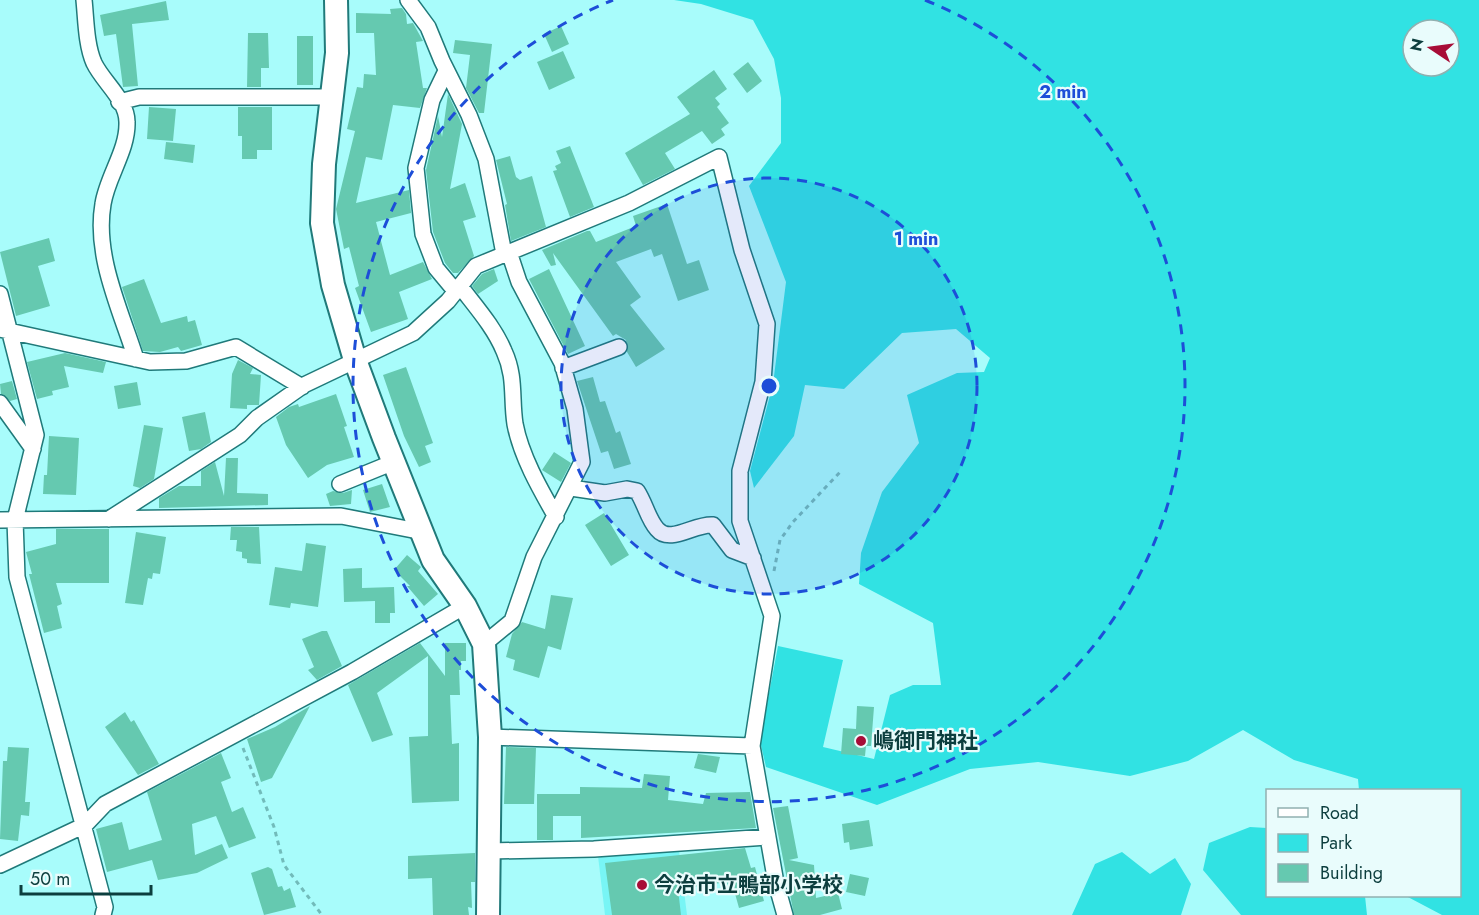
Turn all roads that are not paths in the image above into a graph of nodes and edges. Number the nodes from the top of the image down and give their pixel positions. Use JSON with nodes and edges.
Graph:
{"nodes":[{"id":1,"x":84,"y":0,"type":"edge"},
{"id":2,"x":336,"y":0,"type":"edge"},
{"id":3,"x":408,"y":0,"type":"edge"},
{"id":4,"x":447,"y":71,"type":"junction"},
{"id":5,"x":332,"y":98,"type":"junction"},
{"id":6,"x":119,"y":102,"type":"junction"},
{"id":7,"x":506,"y":253,"type":"junction"},
{"id":8,"x":458,"y":289,"type":"junction"},
{"id":9,"x":0,"y":294,"type":"edge"},
{"id":10,"x":4,"y":330,"type":"edge"},
{"id":11,"x":619,"y":346,"type":"dead end"},
{"id":12,"x":136,"y":359,"type":"junction"},
{"id":13,"x":355,"y":360,"type":"junction"},
{"id":14,"x":563,"y":368,"type":"junction"},
{"id":15,"x":302,"y":387,"type":"junction"},
{"id":16,"x":0,"y":404,"type":"edge"},
{"id":17,"x":33,"y":449,"type":"junction"},
{"id":18,"x":394,"y":462,"type":"junction"},
{"id":19,"x":340,"y":484,"type":"dead end"},
{"id":20,"x":571,"y":488,"type":"junction"},
{"id":21,"x":556,"y":517,"type":"junction"},
{"id":22,"x":109,"y":519,"type":"junction"},
{"id":23,"x":7,"y":520,"type":"edge"},
{"id":24,"x":423,"y":532,"type":"junction"},
{"id":25,"x":753,"y":558,"type":"junction"},
{"id":26,"x":465,"y":606,"type":"junction"},
{"id":27,"x":484,"y":644,"type":"junction"},
{"id":28,"x":490,"y":737,"type":"junction"},
{"id":29,"x":752,"y":746,"type":"junction"},
{"id":30,"x":85,"y":825,"type":"junction"},
{"id":31,"x":768,"y":837,"type":"junction"},
{"id":32,"x":489,"y":851,"type":"junction"},
{"id":33,"x":0,"y":865,"type":"edge"},
{"id":34,"x":104,"y":915,"type":"edge"},
{"id":35,"x":488,"y":915,"type":"edge"},
{"id":36,"x":785,"y":915,"type":"edge"}],
"edges":[{"from":1,"to":6,"type":"street"},
{"from":2,"to":5,"type":"street"},
{"from":3,"to":4,"type":"street"},
{"from":4,"to":7,"type":"street"},
{"from":4,"to":8,"type":"street"},
{"from":5,"to":6,"type":"street"},
{"from":5,"to":13,"type":"street"},
{"from":6,"to":12,"type":"street"},
{"from":7,"to":8,"type":"street"},
{"from":7,"to":14,"type":"street"},
{"from":7,"to":25,"type":"street"},
{"from":8,"to":13,"type":"street"},
{"from":8,"to":21,"type":"street"},
{"from":9,"to":10,"type":"street"},
{"from":10,"to":12,"type":"street"},
{"from":10,"to":17,"type":"street"},
{"from":11,"to":14,"type":"street"},
{"from":12,"to":15,"type":"street"},
{"from":13,"to":15,"type":"street"},
{"from":13,"to":18,"type":"street"},
{"from":14,"to":20,"type":"street"},
{"from":15,"to":22,"type":"street"},
{"from":16,"to":17,"type":"street"},
{"from":17,"to":23,"type":"street"},
{"from":18,"to":19,"type":"street"},
{"from":18,"to":24,"type":"street"},
{"from":20,"to":21,"type":"street"},
{"from":20,"to":25,"type":"street"},
{"from":21,"to":27,"type":"street"},
{"from":22,"to":23,"type":"street"},
{"from":22,"to":24,"type":"street"},
{"from":23,"to":30,"type":"street"},
{"from":24,"to":26,"type":"street"},
{"from":25,"to":29,"type":"street"},
{"from":26,"to":27,"type":"street"},
{"from":26,"to":30,"type":"street"},
{"from":27,"to":28,"type":"street"},
{"from":28,"to":29,"type":"street"},
{"from":28,"to":32,"type":"street"},
{"from":29,"to":31,"type":"street"},
{"from":30,"to":33,"type":"street"},
{"from":30,"to":34,"type":"street"},
{"from":31,"to":32,"type":"street"},
{"from":31,"to":36,"type":"street"},
{"from":32,"to":35,"type":"street"}]}
